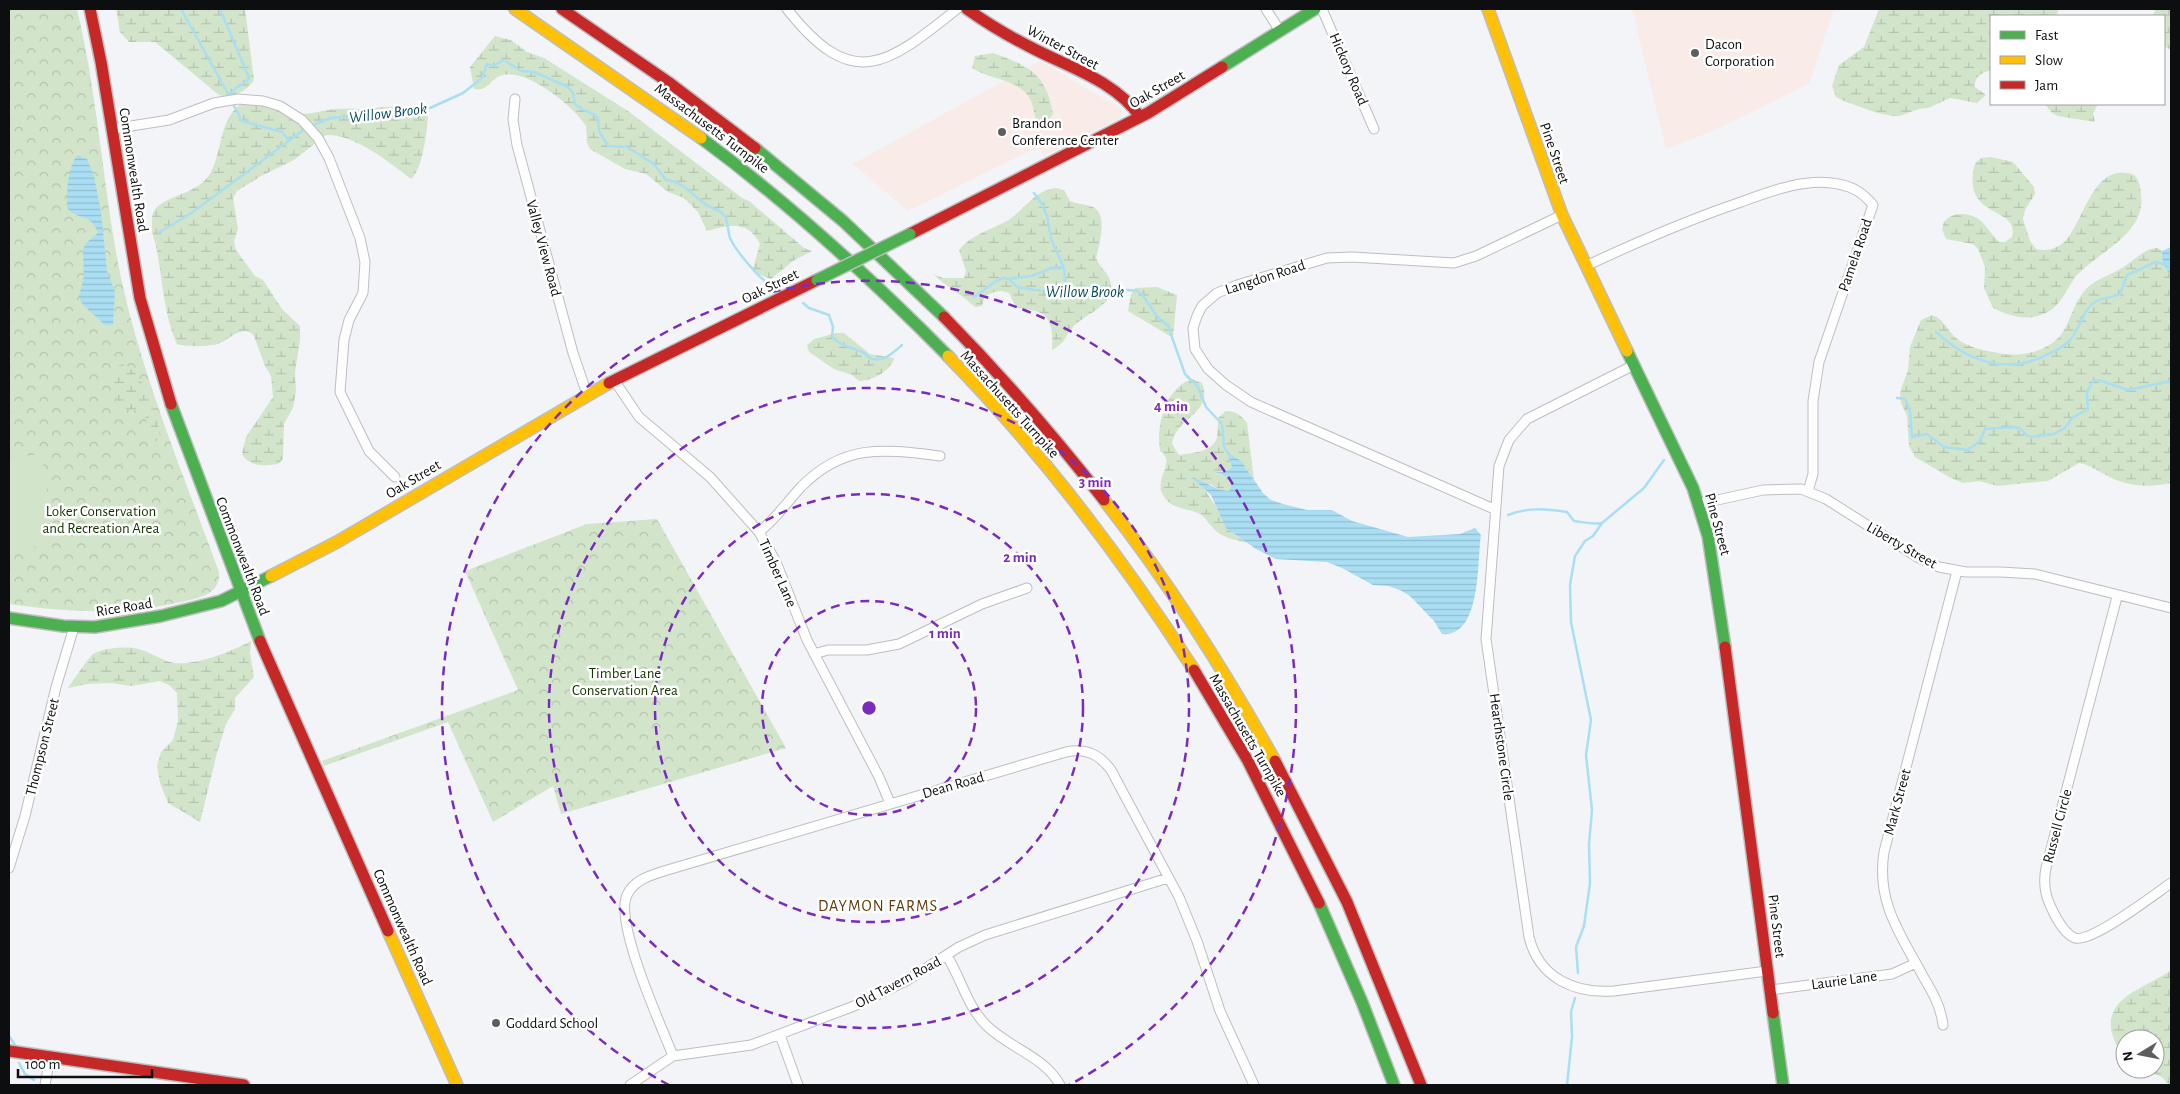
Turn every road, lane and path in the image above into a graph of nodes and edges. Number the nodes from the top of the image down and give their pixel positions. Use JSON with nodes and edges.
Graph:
{"nodes":[{"id":1,"x":90,"y":9,"type":"edge"},
{"id":2,"x":515,"y":9,"type":"edge"},
{"id":3,"x":562,"y":9,"type":"edge"},
{"id":4,"x":788,"y":9,"type":"edge"},
{"id":5,"x":957,"y":9,"type":"edge"},
{"id":6,"x":967,"y":9,"type":"edge"},
{"id":7,"x":1266,"y":9,"type":"edge"},
{"id":8,"x":1315,"y":9,"type":"edge"},
{"id":9,"x":1322,"y":9,"type":"edge"},
{"id":10,"x":1488,"y":9,"type":"edge"},
{"id":11,"x":1280,"y":31,"type":"junction"},
{"id":12,"x":515,"y":99,"type":"dead end"},
{"id":13,"x":1140,"y":117,"type":"junction"},
{"id":14,"x":112,"y":129,"type":"junction"},
{"id":15,"x":1374,"y":129,"type":"dead end"},
{"id":16,"x":1562,"y":215,"type":"junction"},
{"id":17,"x":1586,"y":266,"type":"junction"},
{"id":18,"x":1634,"y":365,"type":"junction"},
{"id":19,"x":614,"y":380,"type":"junction"},
{"id":20,"x":587,"y":394,"type":"junction"},
{"id":21,"x":940,"y":456,"type":"dead end"},
{"id":22,"x":395,"y":476,"type":"dead end"},
{"id":23,"x":1808,"y":491,"type":"junction"},
{"id":24,"x":1699,"y":504,"type":"junction"},
{"id":25,"x":1494,"y":509,"type":"junction"},
{"id":26,"x":759,"y":532,"type":"junction"},
{"id":27,"x":1957,"y":571,"type":"junction"},
{"id":28,"x":1027,"y":588,"type":"dead end"},
{"id":29,"x":240,"y":592,"type":"junction"},
{"id":30,"x":2118,"y":597,"type":"junction"},
{"id":31,"x":2171,"y":608,"type":"edge"},
{"id":32,"x":9,"y":618,"type":"edge"},
{"id":33,"x":74,"y":627,"type":"junction"},
{"id":34,"x":814,"y":654,"type":"junction"},
{"id":35,"x":890,"y":804,"type":"junction"},
{"id":36,"x":9,"y":868,"type":"edge"},
{"id":37,"x":1168,"y":878,"type":"junction"},
{"id":38,"x":2171,"y":883,"type":"edge"},
{"id":39,"x":946,"y":956,"type":"junction"},
{"id":40,"x":1916,"y":964,"type":"junction"},
{"id":41,"x":1768,"y":971,"type":"junction"},
{"id":42,"x":1770,"y":990,"type":"junction"},
{"id":43,"x":1943,"y":1024,"type":"dead end"},
{"id":44,"x":780,"y":1035,"type":"junction"},
{"id":45,"x":9,"y":1051,"type":"edge"},
{"id":46,"x":673,"y":1056,"type":"junction"},
{"id":47,"x":50,"y":1058,"type":"junction"},
{"id":48,"x":46,"y":1085,"type":"edge"},
{"id":49,"x":244,"y":1085,"type":"edge"},
{"id":50,"x":457,"y":1085,"type":"edge"},
{"id":51,"x":630,"y":1085,"type":"edge"},
{"id":52,"x":798,"y":1085,"type":"edge"},
{"id":53,"x":1060,"y":1085,"type":"edge"},
{"id":54,"x":1254,"y":1085,"type":"edge"},
{"id":55,"x":1394,"y":1085,"type":"edge"},
{"id":56,"x":1421,"y":1085,"type":"edge"},
{"id":57,"x":1782,"y":1085,"type":"edge"}],
"edges":[{"from":1,"to":14,"type":"main road","name":"Commonwealth Road"},
{"from":2,"to":55,"type":"main road","name":"Massachusetts Turnpike"},
{"from":3,"to":56,"type":"main road","name":"Massachusetts Turnpike"},
{"from":4,"to":5,"type":"street"},
{"from":6,"to":13,"type":"main road","name":"Winter Street"},
{"from":7,"to":11,"type":"street"},
{"from":8,"to":11,"type":"main road","name":"Oak Street"},
{"from":9,"to":15,"type":"street","name":"Hickory Road"},
{"from":10,"to":16,"type":"main road","name":"Pine Street"},
{"from":11,"to":13,"type":"main road","name":"Oak Street"},
{"from":12,"to":20,"type":"street","name":"Valley View Road"},
{"from":13,"to":19,"type":"main road","name":"Oak Street","bridge":true},
{"from":14,"to":22,"type":"street"},
{"from":14,"to":29,"type":"main road","name":"Commonwealth Road"},
{"from":16,"to":17,"type":"main road","name":"Pine Street"},
{"from":16,"to":25,"type":"street","name":"Langdon Road"},
{"from":17,"to":18,"type":"main road","name":"Pine Street"},
{"from":17,"to":23,"type":"street","name":"Pamela Road"},
{"from":18,"to":24,"type":"main road","name":"Pine Street"},
{"from":18,"to":25,"type":"street","name":"Hearthstone Circle"},
{"from":19,"to":20,"type":"main road","name":"Oak Street"},
{"from":19,"to":26,"type":"street","name":"Timber Lane"},
{"from":20,"to":29,"type":"main road","name":"Oak Street"},
{"from":21,"to":26,"type":"street"},
{"from":23,"to":24,"type":"street","name":"Liberty Street"},
{"from":23,"to":27,"type":"street","name":"Liberty Street"},
{"from":24,"to":41,"type":"main road","name":"Pine Street"},
{"from":25,"to":41,"type":"street","name":"Hearthstone Circle"},
{"from":26,"to":34,"type":"street","name":"Timber Lane"},
{"from":27,"to":30,"type":"street","name":"Liberty Street"},
{"from":27,"to":40,"type":"street","name":"Mark Street"},
{"from":28,"to":34,"type":"street"},
{"from":29,"to":33,"type":"main road","name":"Rice Road"},
{"from":29,"to":50,"type":"main road","name":"Commonwealth Road"},
{"from":30,"to":31,"type":"street","name":"Liberty Street"},
{"from":30,"to":38,"type":"street","name":"Russell Circle"},
{"from":32,"to":33,"type":"main road","name":"Rice Road"},
{"from":33,"to":36,"type":"street","name":"Thompson Street"},
{"from":34,"to":35,"type":"street","name":"Timber Lane"},
{"from":35,"to":37,"type":"street","name":"Dean Road"},
{"from":35,"to":46,"type":"street","name":"Dean Road"},
{"from":37,"to":39,"type":"street","name":"Old Tavern Road"},
{"from":37,"to":54,"type":"street","name":"Dean Road"},
{"from":39,"to":44,"type":"street","name":"Old Tavern Road"},
{"from":39,"to":53,"type":"street"},
{"from":40,"to":42,"type":"street","name":"Laurie Lane"},
{"from":40,"to":43,"type":"street","name":"Mark Street"},
{"from":41,"to":42,"type":"main road","name":"Pine Street"},
{"from":42,"to":57,"type":"main road","name":"Pine Street"},
{"from":44,"to":46,"type":"street","name":"Old Tavern Road"},
{"from":44,"to":52,"type":"street"},
{"from":45,"to":47,"type":"main road"},
{"from":46,"to":51,"type":"street","name":"Old Tavern Road"},
{"from":47,"to":48,"type":"street"},
{"from":47,"to":49,"type":"main road"}]}
